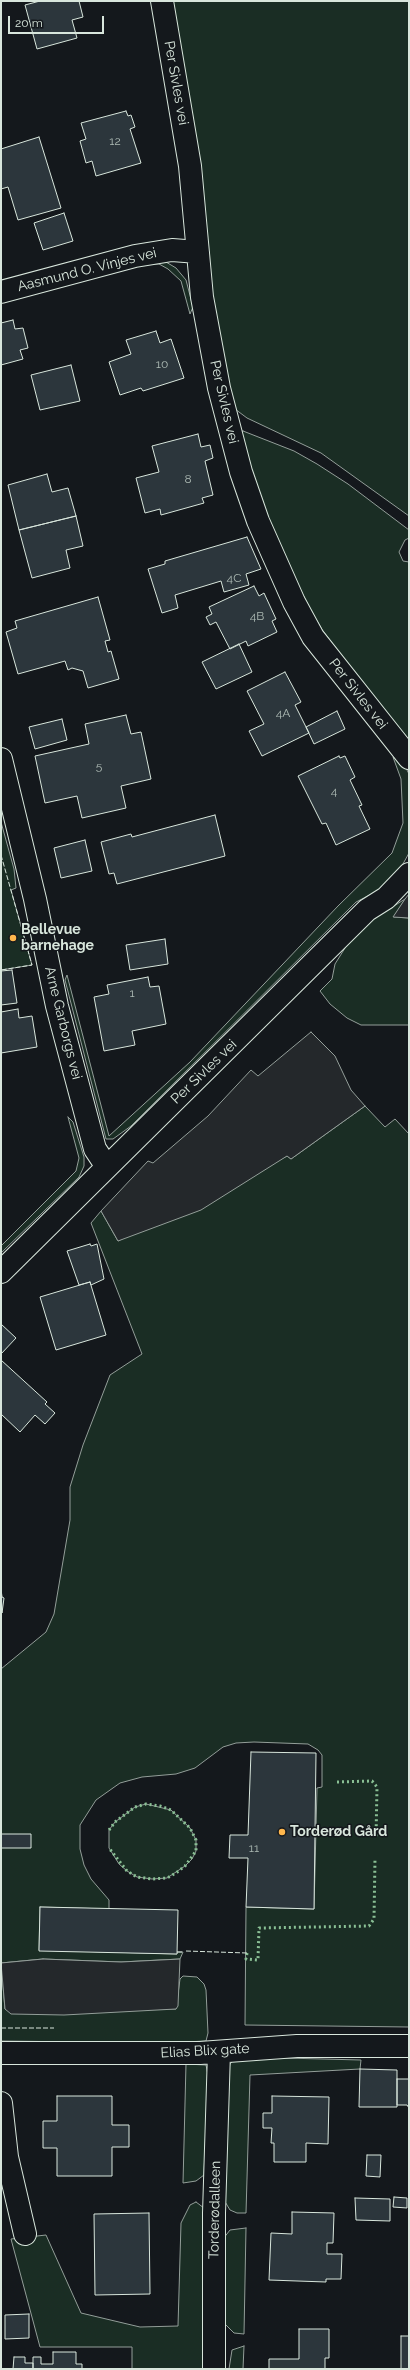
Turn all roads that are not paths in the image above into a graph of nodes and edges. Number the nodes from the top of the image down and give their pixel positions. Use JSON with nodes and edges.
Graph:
{"nodes":[{"id":1,"x":162,"y":1,"type":"edge"},
{"id":2,"x":198,"y":252,"type":"junction"},
{"id":3,"x":1,"y":292,"type":"edge"},
{"id":4,"x":409,"y":758,"type":"edge"},
{"id":5,"x":1,"y":759,"type":"edge"},
{"id":6,"x":409,"y":874,"type":"edge"},
{"id":7,"x":107,"y":1168,"type":"junction"},
{"id":8,"x":1,"y":1272,"type":"edge"},
{"id":9,"x":409,"y":2046,"type":"edge"},
{"id":10,"x":219,"y":2052,"type":"junction"},
{"id":11,"x":1,"y":2053,"type":"edge"},
{"id":12,"x":1,"y":2103,"type":"edge"},
{"id":13,"x":25,"y":2234,"type":"dead end"},
{"id":14,"x":214,"y":2369,"type":"edge"}],
"edges":[{"from":1,"to":2,"type":"street","name":"Per Sivles vei"},
{"from":2,"to":3,"type":"street","name":"Aasmund O. Vinjes vei"},
{"from":2,"to":4,"type":"street","name":"Per Sivles vei"},
{"from":5,"to":7,"type":"street","name":"Arne Garborgs vei"},
{"from":6,"to":7,"type":"street","name":"Per Sivles vei"},
{"from":7,"to":8,"type":"street","name":"Per Sivles vei"},
{"from":9,"to":10,"type":"street","name":"Elias Blix gate"},
{"from":10,"to":11,"type":"street","name":"Elias Blix gate"},
{"from":10,"to":14,"type":"street","name":"Torderødalleen"},
{"from":12,"to":13,"type":"street"}]}
